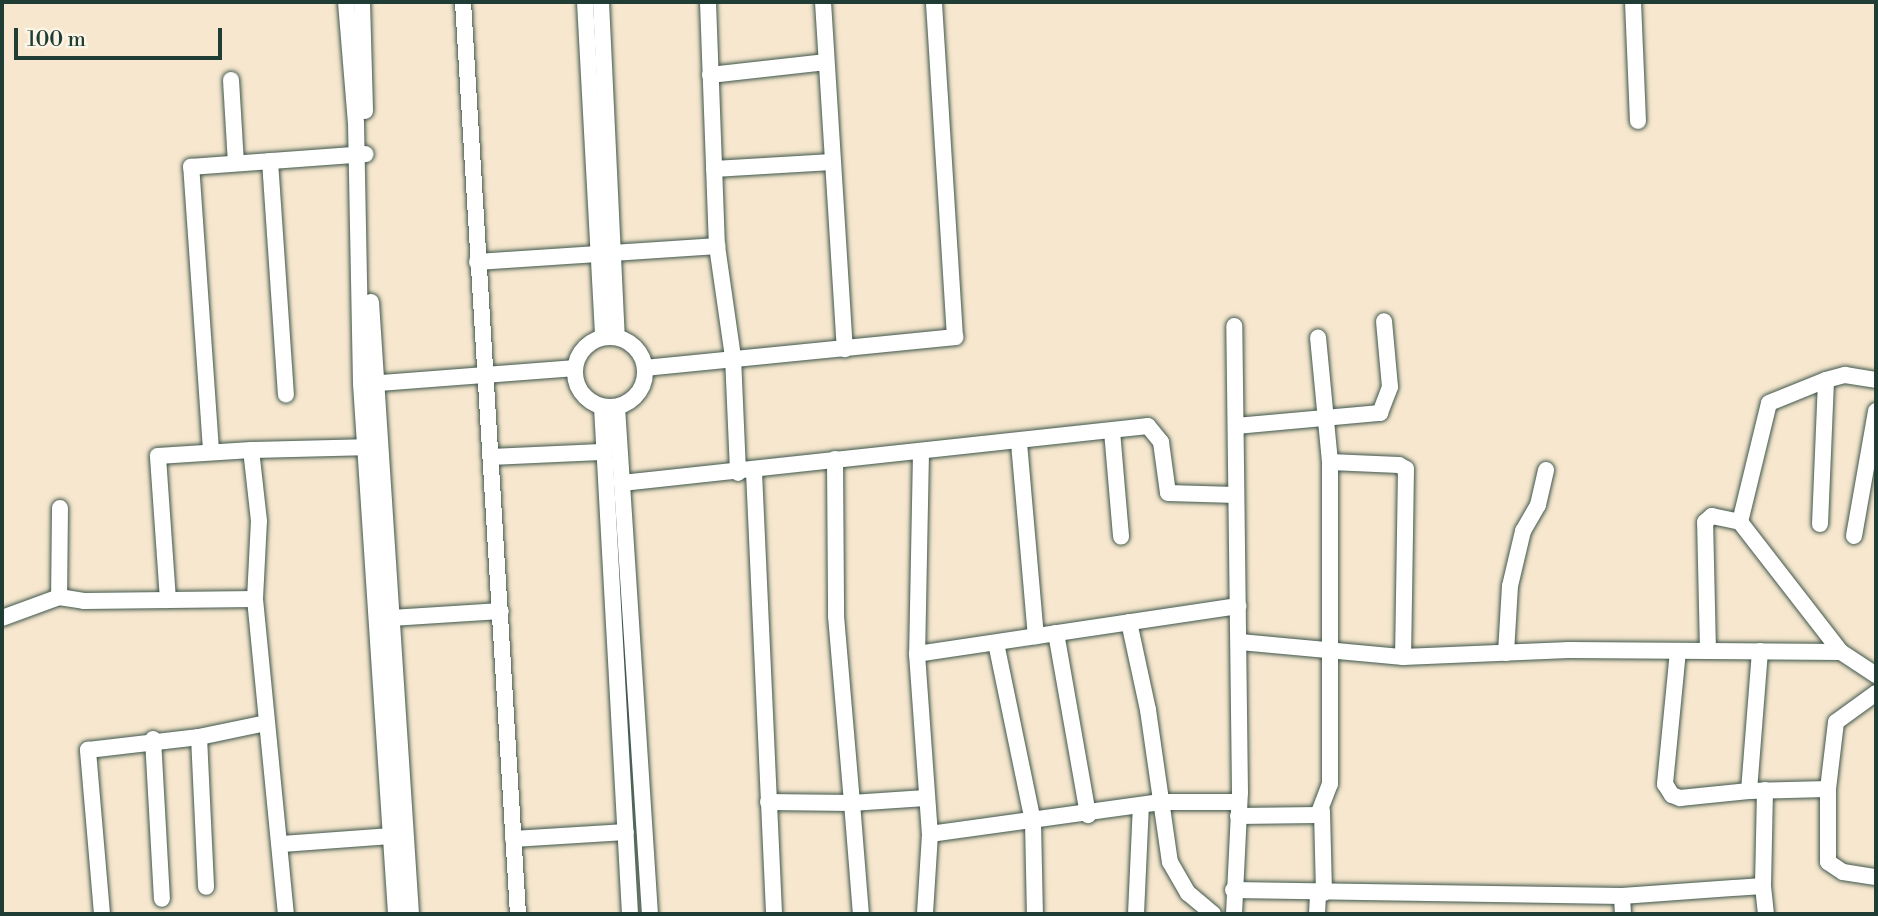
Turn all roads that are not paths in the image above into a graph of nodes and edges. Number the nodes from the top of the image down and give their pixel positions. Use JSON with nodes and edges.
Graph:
{"nodes":[{"id":1,"x":346,"y":2,"type":"edge"},
{"id":2,"x":362,"y":2,"type":"edge"},
{"id":3,"x":463,"y":2,"type":"edge"},
{"id":4,"x":585,"y":2,"type":"edge"},
{"id":5,"x":601,"y":2,"type":"edge"},
{"id":6,"x":708,"y":2,"type":"edge"},
{"id":7,"x":823,"y":2,"type":"edge"},
{"id":8,"x":934,"y":2,"type":"edge"},
{"id":9,"x":1633,"y":2,"type":"edge"},
{"id":10,"x":826,"y":62,"type":"junction"},
{"id":11,"x":710,"y":75,"type":"junction"},
{"id":12,"x":231,"y":80,"type":"dead end"},
{"id":13,"x":1638,"y":121,"type":"dead end"},
{"id":14,"x":362,"y":154,"type":"junction"},
{"id":15,"x":270,"y":161,"type":"junction"},
{"id":16,"x":832,"y":162,"type":"junction"},
{"id":17,"x":236,"y":163,"type":"junction"},
{"id":18,"x":714,"y":169,"type":"junction"},
{"id":19,"x":717,"y":246,"type":"junction"},
{"id":20,"x":605,"y":252,"type":"junction"},
{"id":21,"x":477,"y":262,"type":"junction"},
{"id":22,"x":1384,"y":321,"type":"dead end"},
{"id":23,"x":1234,"y":326,"type":"dead end"},
{"id":24,"x":610,"y":337,"type":"junction"},
{"id":25,"x":1318,"y":338,"type":"dead end"},
{"id":26,"x":845,"y":349,"type":"junction"},
{"id":27,"x":733,"y":357,"type":"junction"},
{"id":28,"x":574,"y":368,"type":"junction"},
{"id":29,"x":645,"y":368,"type":"junction"},
{"id":30,"x":489,"y":376,"type":"junction"},
{"id":31,"x":1826,"y":380,"type":"junction"},
{"id":32,"x":1876,"y":380,"type":"edge"},
{"id":33,"x":368,"y":384,"type":"junction"},
{"id":34,"x":286,"y":394,"type":"dead end"},
{"id":35,"x":610,"y":407,"type":"junction"},
{"id":36,"x":1876,"y":411,"type":"edge"},
{"id":37,"x":1325,"y":417,"type":"junction"},
{"id":38,"x":1236,"y":425,"type":"junction"},
{"id":39,"x":1112,"y":431,"type":"junction"},
{"id":40,"x":1019,"y":443,"type":"junction"},
{"id":41,"x":373,"y":447,"type":"junction"},
{"id":42,"x":211,"y":450,"type":"junction"},
{"id":43,"x":251,"y":450,"type":"junction"},
{"id":44,"x":604,"y":452,"type":"junction"},
{"id":45,"x":921,"y":452,"type":"junction"},
{"id":46,"x":493,"y":457,"type":"junction"},
{"id":47,"x":835,"y":459,"type":"junction"},
{"id":48,"x":1330,"y":463,"type":"junction"},
{"id":49,"x":1546,"y":470,"type":"dead end"},
{"id":50,"x":746,"y":473,"type":"junction"},
{"id":51,"x":622,"y":483,"type":"junction"},
{"id":52,"x":1236,"y":495,"type":"junction"},
{"id":53,"x":60,"y":509,"type":"dead end"},
{"id":54,"x":1740,"y":522,"type":"junction"},
{"id":55,"x":1820,"y":524,"type":"dead end"},
{"id":56,"x":1854,"y":536,"type":"dead end"},
{"id":57,"x":1121,"y":537,"type":"dead end"},
{"id":58,"x":60,"y":597,"type":"junction"},
{"id":59,"x":255,"y":599,"type":"junction"},
{"id":60,"x":168,"y":600,"type":"junction"},
{"id":61,"x":1238,"y":606,"type":"junction"},
{"id":62,"x":501,"y":611,"type":"junction"},
{"id":63,"x":2,"y":618,"type":"edge"},
{"id":64,"x":391,"y":618,"type":"junction"},
{"id":65,"x":1129,"y":622,"type":"junction"},
{"id":66,"x":1056,"y":633,"type":"junction"},
{"id":67,"x":1035,"y":636,"type":"junction"},
{"id":68,"x":1240,"y":642,"type":"junction"},
{"id":69,"x":996,"y":643,"type":"junction"},
{"id":70,"x":1329,"y":649,"type":"junction"},
{"id":71,"x":1760,"y":650,"type":"junction"},
{"id":72,"x":1678,"y":651,"type":"junction"},
{"id":73,"x":1708,"y":651,"type":"junction"},
{"id":74,"x":1841,"y":652,"type":"junction"},
{"id":75,"x":1506,"y":653,"type":"junction"},
{"id":76,"x":917,"y":654,"type":"junction"},
{"id":77,"x":1403,"y":657,"type":"junction"},
{"id":78,"x":1876,"y":675,"type":"edge"},
{"id":79,"x":1876,"y":693,"type":"edge"},
{"id":80,"x":266,"y":723,"type":"junction"},
{"id":81,"x":199,"y":737,"type":"junction"},
{"id":82,"x":153,"y":739,"type":"junction"},
{"id":83,"x":1828,"y":789,"type":"junction"},
{"id":84,"x":1757,"y":790,"type":"junction"},
{"id":85,"x":925,"y":798,"type":"junction"},
{"id":86,"x":768,"y":802,"type":"junction"},
{"id":87,"x":852,"y":803,"type":"junction"},
{"id":88,"x":1161,"y":803,"type":"junction"},
{"id":89,"x":1141,"y":805,"type":"junction"},
{"id":90,"x":1239,"y":809,"type":"junction"},
{"id":91,"x":1322,"y":811,"type":"junction"},
{"id":92,"x":1088,"y":815,"type":"junction"},
{"id":93,"x":1033,"y":822,"type":"junction"},
{"id":94,"x":626,"y":832,"type":"junction"},
{"id":95,"x":930,"y":834,"type":"junction"},
{"id":96,"x":400,"y":835,"type":"junction"},
{"id":97,"x":513,"y":839,"type":"junction"},
{"id":98,"x":282,"y":844,"type":"junction"},
{"id":99,"x":1876,"y":877,"type":"edge"},
{"id":100,"x":1763,"y":886,"type":"junction"},
{"id":101,"x":206,"y":887,"type":"dead end"},
{"id":102,"x":1233,"y":890,"type":"junction"},
{"id":103,"x":1321,"y":893,"type":"junction"},
{"id":104,"x":1622,"y":896,"type":"junction"},
{"id":105,"x":162,"y":899,"type":"dead end"},
{"id":106,"x":102,"y":914,"type":"edge"},
{"id":107,"x":286,"y":914,"type":"edge"},
{"id":108,"x":396,"y":914,"type":"edge"},
{"id":109,"x":411,"y":914,"type":"edge"},
{"id":110,"x":518,"y":914,"type":"edge"},
{"id":111,"x":630,"y":914,"type":"edge"},
{"id":112,"x":650,"y":914,"type":"edge"},
{"id":113,"x":774,"y":914,"type":"edge"},
{"id":114,"x":860,"y":914,"type":"edge"},
{"id":115,"x":925,"y":914,"type":"edge"},
{"id":116,"x":1035,"y":914,"type":"edge"},
{"id":117,"x":1136,"y":914,"type":"edge"},
{"id":118,"x":1213,"y":914,"type":"edge"},
{"id":119,"x":1234,"y":914,"type":"edge"},
{"id":120,"x":1317,"y":914,"type":"edge"},
{"id":121,"x":1623,"y":914,"type":"edge"},
{"id":122,"x":1766,"y":914,"type":"edge"}],
"edges":[{"from":1,"to":14,"type":"street"},
{"from":2,"to":14,"type":"street"},
{"from":3,"to":21,"type":"street"},
{"from":4,"to":20,"type":"street"},
{"from":5,"to":20,"type":"street"},
{"from":6,"to":11,"type":"street"},
{"from":7,"to":10,"type":"street"},
{"from":8,"to":26,"type":"street"},
{"from":9,"to":13,"type":"street"},
{"from":10,"to":11,"type":"street"},
{"from":10,"to":16,"type":"street"},
{"from":11,"to":18,"type":"street"},
{"from":12,"to":17,"type":"street"},
{"from":14,"to":15,"type":"street"},
{"from":14,"to":33,"type":"street"},
{"from":15,"to":17,"type":"street"},
{"from":15,"to":34,"type":"street"},
{"from":16,"to":18,"type":"street"},
{"from":16,"to":26,"type":"street"},
{"from":17,"to":42,"type":"street"},
{"from":18,"to":19,"type":"street"},
{"from":19,"to":20,"type":"street"},
{"from":19,"to":27,"type":"street"},
{"from":20,"to":21,"type":"street"},
{"from":20,"to":24,"type":"street"},
{"from":21,"to":30,"type":"street"},
{"from":22,"to":37,"type":"street"},
{"from":23,"to":38,"type":"street"},
{"from":24,"to":28,"type":"street"},
{"from":24,"to":29,"type":"street"},
{"from":25,"to":37,"type":"street"},
{"from":26,"to":27,"type":"street"},
{"from":27,"to":29,"type":"street"},
{"from":27,"to":50,"type":"street"},
{"from":28,"to":30,"type":"street"},
{"from":28,"to":35,"type":"street"},
{"from":29,"to":35,"type":"street"},
{"from":30,"to":33,"type":"street"},
{"from":30,"to":46,"type":"street"},
{"from":31,"to":32,"type":"street"},
{"from":31,"to":54,"type":"street"},
{"from":31,"to":55,"type":"street"},
{"from":33,"to":41,"type":"street"},
{"from":35,"to":44,"type":"street"},
{"from":35,"to":51,"type":"street"},
{"from":36,"to":56,"type":"street"},
{"from":37,"to":38,"type":"street"},
{"from":37,"to":48,"type":"street"},
{"from":38,"to":52,"type":"street"},
{"from":39,"to":40,"type":"street"},
{"from":39,"to":52,"type":"street"},
{"from":39,"to":57,"type":"street"},
{"from":40,"to":45,"type":"street"},
{"from":40,"to":67,"type":"street"},
{"from":41,"to":43,"type":"street"},
{"from":41,"to":64,"type":"street"},
{"from":41,"to":96,"type":"street"},
{"from":42,"to":43,"type":"street"},
{"from":42,"to":60,"type":"street"},
{"from":43,"to":59,"type":"street"},
{"from":44,"to":46,"type":"street"},
{"from":44,"to":94,"type":"street"},
{"from":45,"to":47,"type":"street"},
{"from":45,"to":76,"type":"street"},
{"from":46,"to":62,"type":"street"},
{"from":47,"to":50,"type":"street"},
{"from":47,"to":87,"type":"street"},
{"from":48,"to":70,"type":"street"},
{"from":48,"to":77,"type":"street"},
{"from":49,"to":75,"type":"street"},
{"from":50,"to":51,"type":"street"},
{"from":50,"to":86,"type":"street"},
{"from":51,"to":112,"type":"street"},
{"from":52,"to":61,"type":"street"},
{"from":53,"to":58,"type":"street"},
{"from":54,"to":73,"type":"street"},
{"from":54,"to":74,"type":"street"},
{"from":58,"to":60,"type":"street"},
{"from":58,"to":63,"type":"street"},
{"from":59,"to":60,"type":"street"},
{"from":59,"to":80,"type":"street"},
{"from":61,"to":65,"type":"street"},
{"from":61,"to":68,"type":"street"},
{"from":62,"to":64,"type":"street"},
{"from":62,"to":97,"type":"street"},
{"from":64,"to":96,"type":"street"},
{"from":65,"to":66,"type":"street"},
{"from":65,"to":88,"type":"street"},
{"from":66,"to":67,"type":"street"},
{"from":66,"to":92,"type":"street"},
{"from":67,"to":69,"type":"street"},
{"from":68,"to":70,"type":"street"},
{"from":68,"to":90,"type":"street"},
{"from":69,"to":76,"type":"street"},
{"from":69,"to":93,"type":"street"},
{"from":70,"to":77,"type":"street"},
{"from":70,"to":91,"type":"street"},
{"from":71,"to":73,"type":"street"},
{"from":71,"to":74,"type":"street"},
{"from":71,"to":84,"type":"street"},
{"from":72,"to":73,"type":"street"},
{"from":72,"to":75,"type":"street"},
{"from":72,"to":84,"type":"street"},
{"from":74,"to":78,"type":"street"},
{"from":75,"to":77,"type":"street"},
{"from":76,"to":85,"type":"street"},
{"from":79,"to":83,"type":"street"},
{"from":80,"to":81,"type":"street"},
{"from":80,"to":98,"type":"street"},
{"from":81,"to":82,"type":"street"},
{"from":81,"to":101,"type":"street"},
{"from":82,"to":105,"type":"street"},
{"from":82,"to":106,"type":"street"},
{"from":83,"to":84,"type":"street"},
{"from":83,"to":99,"type":"street"},
{"from":84,"to":100,"type":"street"},
{"from":85,"to":87,"type":"street"},
{"from":85,"to":95,"type":"street"},
{"from":86,"to":87,"type":"street"},
{"from":86,"to":113,"type":"street"},
{"from":87,"to":114,"type":"street"},
{"from":88,"to":89,"type":"street"},
{"from":88,"to":90,"type":"street"},
{"from":88,"to":118,"type":"street"},
{"from":89,"to":92,"type":"street"},
{"from":89,"to":117,"type":"street"},
{"from":90,"to":91,"type":"street"},
{"from":90,"to":102,"type":"street"},
{"from":91,"to":103,"type":"street"},
{"from":92,"to":93,"type":"street"},
{"from":93,"to":95,"type":"street"},
{"from":93,"to":116,"type":"street"},
{"from":94,"to":97,"type":"street"},
{"from":94,"to":111,"type":"street"},
{"from":95,"to":115,"type":"street"},
{"from":96,"to":98,"type":"street"},
{"from":96,"to":108,"type":"street"},
{"from":96,"to":109,"type":"street"},
{"from":97,"to":110,"type":"street"},
{"from":98,"to":107,"type":"street"},
{"from":100,"to":104,"type":"street"},
{"from":100,"to":122,"type":"street"},
{"from":102,"to":103,"type":"street"},
{"from":102,"to":119,"type":"street"},
{"from":103,"to":104,"type":"street"},
{"from":103,"to":120,"type":"street"},
{"from":104,"to":121,"type":"street"}]}
